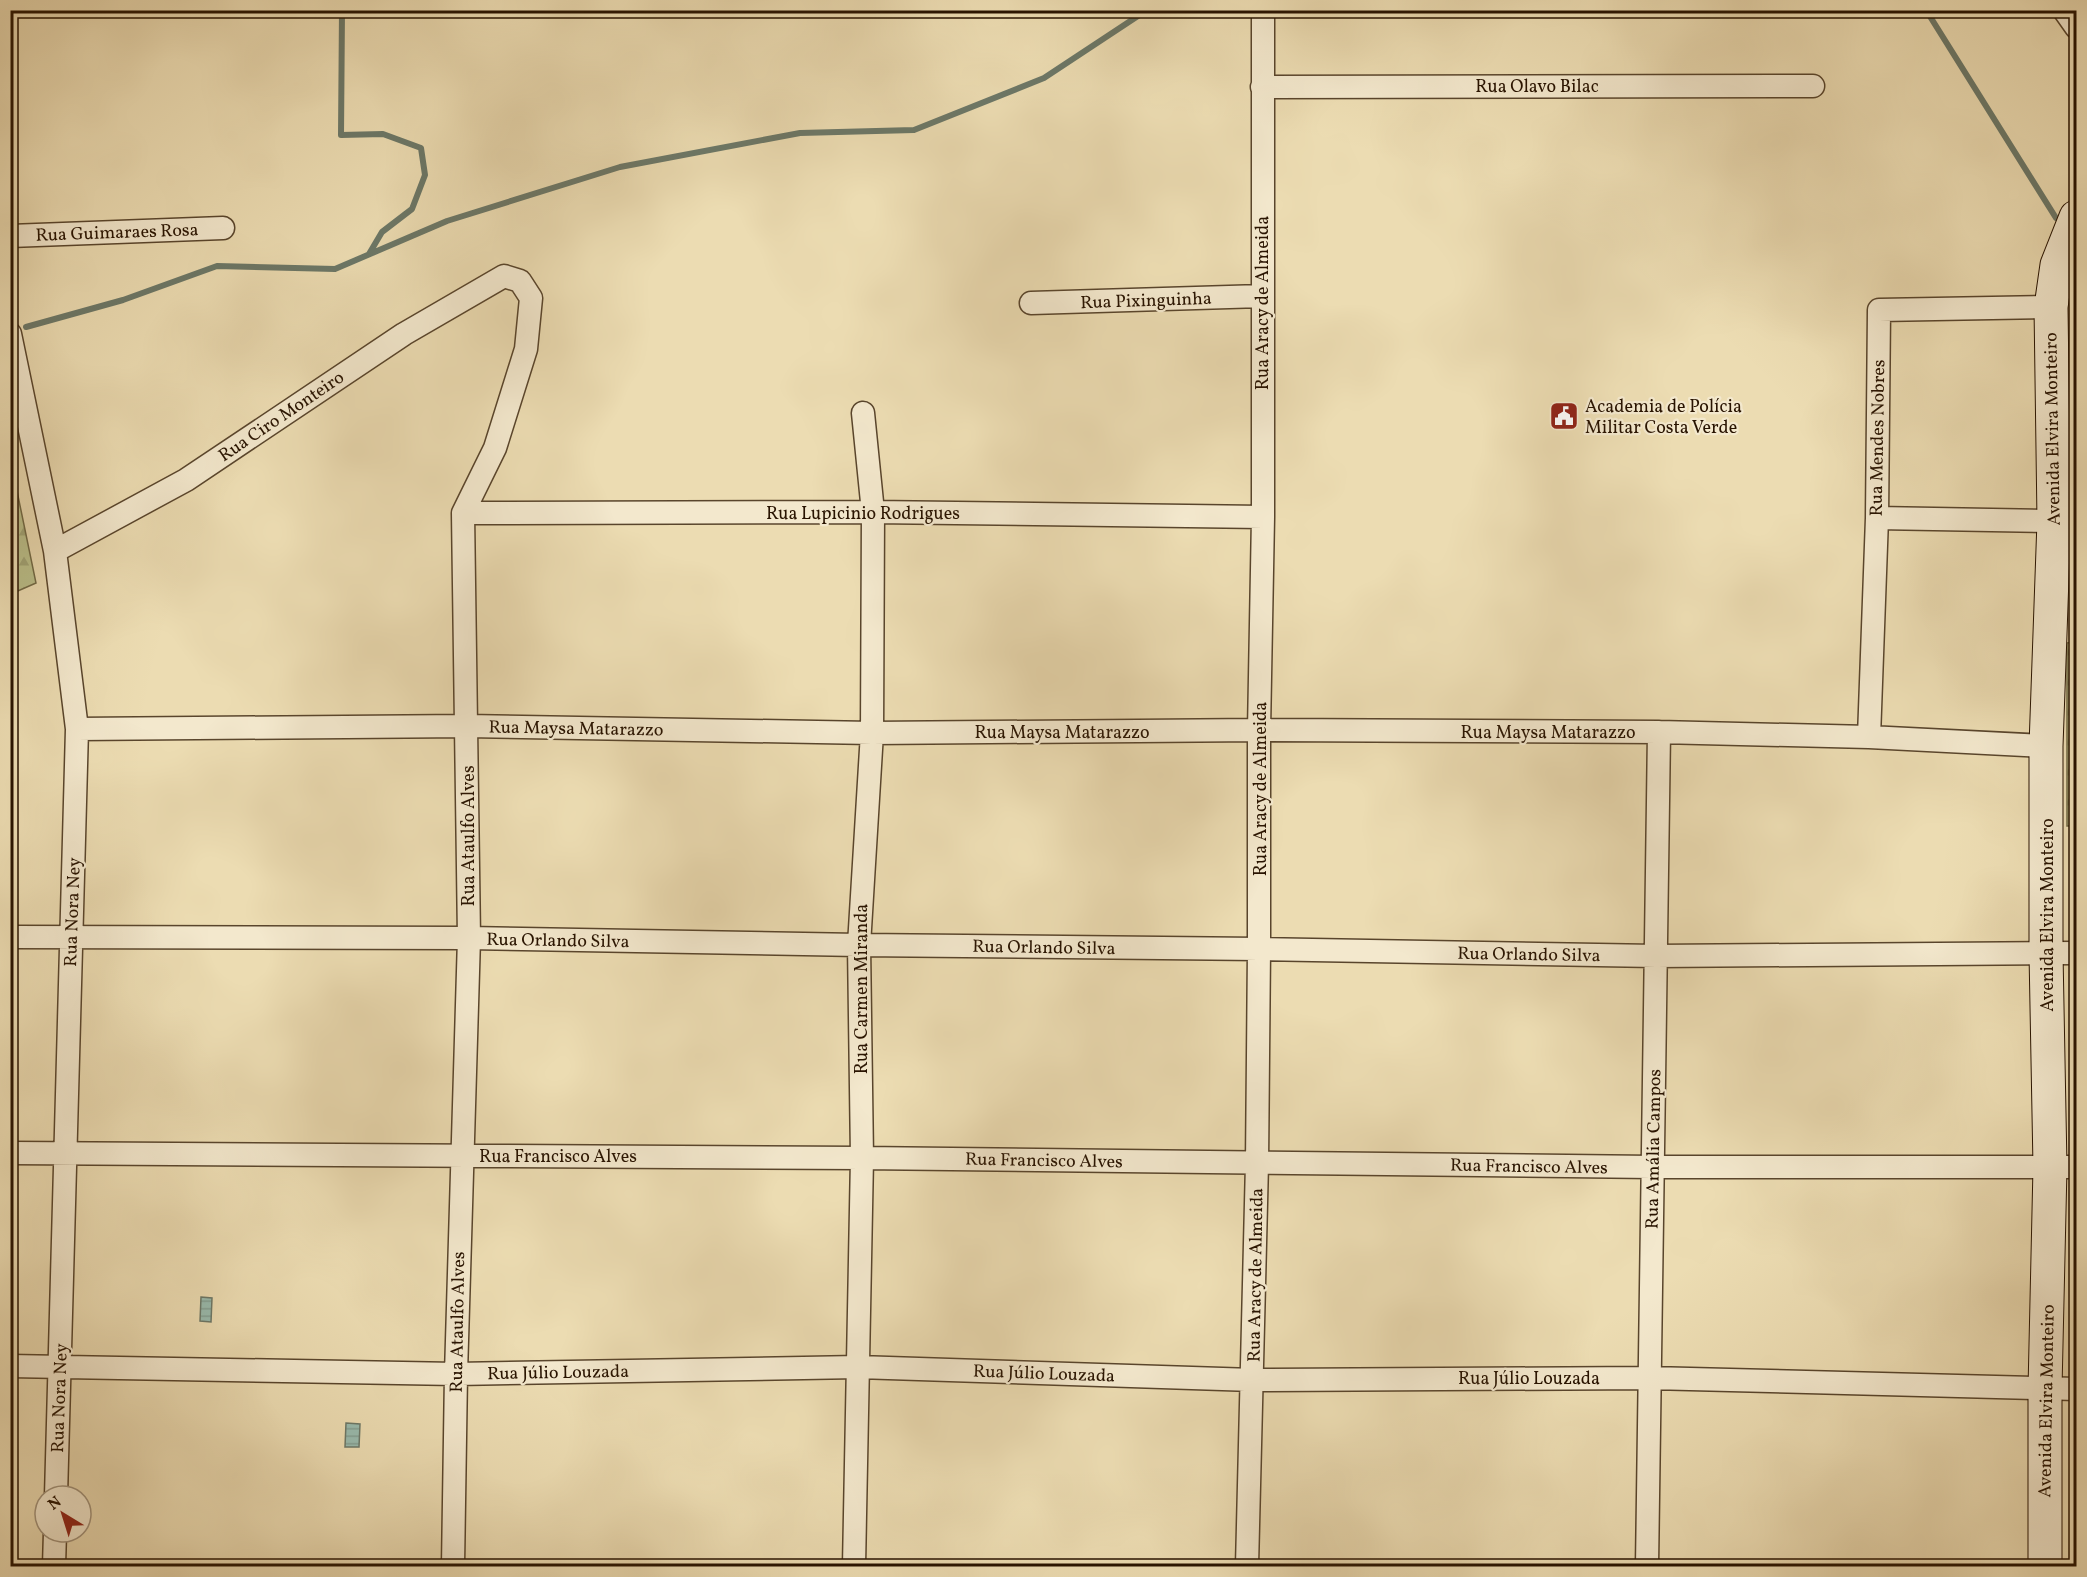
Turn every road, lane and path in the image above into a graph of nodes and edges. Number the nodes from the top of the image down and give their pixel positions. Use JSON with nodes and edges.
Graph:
{"nodes":[{"id":1,"x":1263,"y":10,"type":"edge"},
{"id":2,"x":2064,"y":10,"type":"edge"},
{"id":3,"x":2076,"y":27,"type":"edge"},
{"id":4,"x":1813,"y":86,"type":"dead end"},
{"id":5,"x":1262,"y":87,"type":"junction"},
{"id":6,"x":2076,"y":217,"type":"edge"},
{"id":7,"x":223,"y":228,"type":"dead end"},
{"id":8,"x":10,"y":236,"type":"edge"},
{"id":9,"x":504,"y":276,"type":"joint"},
{"id":10,"x":1262,"y":296,"type":"junction"},
{"id":11,"x":1031,"y":303,"type":"dead end"},
{"id":12,"x":2051,"y":307,"type":"junction"},
{"id":13,"x":10,"y":334,"type":"edge"},
{"id":14,"x":863,"y":413,"type":"dead end"},
{"id":15,"x":873,"y":512,"type":"junction"},
{"id":16,"x":463,"y":513,"type":"junction"},
{"id":17,"x":1263,"y":517,"type":"junction"},
{"id":18,"x":1877,"y":518,"type":"junction"},
{"id":19,"x":2065,"y":520,"type":"edge"},
{"id":20,"x":55,"y":551,"type":"junction"},
{"id":21,"x":467,"y":726,"type":"junction"},
{"id":22,"x":77,"y":729,"type":"junction"},
{"id":23,"x":1259,"y":730,"type":"junction"},
{"id":24,"x":1659,"y":732,"type":"junction"},
{"id":25,"x":872,"y":733,"type":"junction"},
{"id":26,"x":1869,"y":737,"type":"junction"},
{"id":27,"x":2046,"y":746,"type":"junction"},
{"id":28,"x":10,"y":937,"type":"edge"},
{"id":29,"x":72,"y":938,"type":"junction"},
{"id":30,"x":469,"y":938,"type":"junction"},
{"id":31,"x":859,"y":945,"type":"junction"},
{"id":32,"x":1259,"y":949,"type":"junction"},
{"id":33,"x":2061,"y":953,"type":"edge"},
{"id":34,"x":1656,"y":957,"type":"junction"},
{"id":35,"x":10,"y":1153,"type":"edge"},
{"id":36,"x":66,"y":1153,"type":"junction"},
{"id":37,"x":461,"y":1155,"type":"junction"},
{"id":38,"x":862,"y":1158,"type":"junction"},
{"id":39,"x":1257,"y":1163,"type":"junction"},
{"id":40,"x":1653,"y":1167,"type":"junction"},
{"id":41,"x":2063,"y":1167,"type":"edge"},
{"id":42,"x":10,"y":1366,"type":"edge"},
{"id":43,"x":60,"y":1367,"type":"junction"},
{"id":44,"x":858,"y":1367,"type":"junction"},
{"id":45,"x":456,"y":1374,"type":"junction"},
{"id":46,"x":1650,"y":1378,"type":"junction"},
{"id":47,"x":1252,"y":1380,"type":"junction"},
{"id":48,"x":2061,"y":1389,"type":"edge"},
{"id":49,"x":56,"y":1484,"type":"edge"},
{"id":50,"x":55,"y":1544,"type":"edge"},
{"id":51,"x":54,"y":1566,"type":"edge"},
{"id":52,"x":453,"y":1566,"type":"edge"},
{"id":53,"x":854,"y":1566,"type":"edge"},
{"id":54,"x":1247,"y":1566,"type":"edge"},
{"id":55,"x":1647,"y":1566,"type":"edge"},
{"id":56,"x":2045,"y":1566,"type":"edge"}],
"edges":[{"from":1,"to":5,"type":"street","name":"Rua Aracy de Almeida"},
{"from":2,"to":3,"type":"street"},
{"from":4,"to":5,"type":"street","name":"Rua Olavo Bilac"},
{"from":5,"to":10,"type":"street","name":"Rua Aracy de Almeida"},
{"from":6,"to":12,"type":"street","name":"Avenida Elvira Monteiro"},
{"from":7,"to":8,"type":"street","name":"Rua Guimaraes Rosa"},
{"from":9,"to":16,"type":"street","name":"Rua Ataulfo Alves"},
{"from":9,"to":20,"type":"street","name":"Rua Ciro Monteiro"},
{"from":10,"to":11,"type":"street","name":"Rua Pixinguinha"},
{"from":10,"to":17,"type":"street","name":"Rua Aracy de Almeida"},
{"from":12,"to":18,"type":"street","name":"Rua Mendes Nobres"},
{"from":12,"to":19,"type":"street","name":"Avenida Elvira Monteiro"},
{"from":13,"to":20,"type":"street","name":"Rua Nora Ney"},
{"from":14,"to":15,"type":"street","name":"Rua Carmen Miranda"},
{"from":15,"to":16,"type":"street","name":"Rua Lupicinio Rodrigues"},
{"from":15,"to":17,"type":"street","name":"Rua Lupicinio Rodrigues"},
{"from":15,"to":25,"type":"street","name":"Rua Carmen Miranda"},
{"from":16,"to":21,"type":"street","name":"Rua Ataulfo Alves"},
{"from":17,"to":23,"type":"street","name":"Rua Aracy de Almeida"},
{"from":18,"to":19,"type":"street"},
{"from":18,"to":26,"type":"street","name":"Rua Mendes Nobres"},
{"from":19,"to":27,"type":"street","name":"Avenida Elvira Monteiro"},
{"from":20,"to":22,"type":"street","name":"Rua Nora Ney"},
{"from":21,"to":22,"type":"street","name":"Rua Maysa Matarazzo"},
{"from":21,"to":25,"type":"street","name":"Rua Maysa Matarazzo"},
{"from":21,"to":30,"type":"street","name":"Rua Ataulfo Alves"},
{"from":22,"to":29,"type":"street","name":"Rua Nora Ney"},
{"from":23,"to":24,"type":"street","name":"Rua Maysa Matarazzo"},
{"from":23,"to":25,"type":"street","name":"Rua Maysa Matarazzo"},
{"from":23,"to":32,"type":"street","name":"Rua Aracy de Almeida"},
{"from":24,"to":26,"type":"street","name":"Rua Maysa Matarazzo"},
{"from":24,"to":34,"type":"street","name":"Rua Amália Campos"},
{"from":25,"to":31,"type":"street","name":"Rua Carmen Miranda"},
{"from":26,"to":27,"type":"street","name":"Rua Maysa Matarazzo"},
{"from":27,"to":33,"type":"street","name":"Avenida Elvira Monteiro"},
{"from":28,"to":29,"type":"street","name":"Rua Orlando Silva"},
{"from":29,"to":30,"type":"street","name":"Rua Orlando Silva"},
{"from":29,"to":36,"type":"street","name":"Rua Nora Ney"},
{"from":30,"to":31,"type":"street","name":"Rua Orlando Silva"},
{"from":30,"to":37,"type":"street","name":"Rua Ataulfo Alves"},
{"from":31,"to":32,"type":"street","name":"Rua Orlando Silva"},
{"from":31,"to":38,"type":"street","name":"Rua Carmen Miranda"},
{"from":32,"to":34,"type":"street","name":"Rua Orlando Silva"},
{"from":32,"to":39,"type":"street","name":"Rua Aracy de Almeida"},
{"from":33,"to":34,"type":"street","name":"Rua Orlando Silva"},
{"from":33,"to":41,"type":"street","name":"Avenida Elvira Monteiro"},
{"from":34,"to":40,"type":"street","name":"Rua Amália Campos"},
{"from":35,"to":36,"type":"street","name":"Rua Francisco Alves"},
{"from":36,"to":37,"type":"street","name":"Rua Francisco Alves"},
{"from":36,"to":43,"type":"street","name":"Rua Nora Ney"},
{"from":37,"to":38,"type":"street","name":"Rua Francisco Alves"},
{"from":37,"to":45,"type":"street","name":"Rua Ataulfo Alves"},
{"from":38,"to":39,"type":"street","name":"Rua Francisco Alves"},
{"from":38,"to":44,"type":"street","name":"Rua Carmen Miranda"},
{"from":39,"to":40,"type":"street","name":"Rua Francisco Alves"},
{"from":39,"to":47,"type":"street","name":"Rua Aracy de Almeida"},
{"from":40,"to":41,"type":"street","name":"Rua Francisco Alves"},
{"from":40,"to":46,"type":"street","name":"Rua Amália Campos"},
{"from":41,"to":48,"type":"street","name":"Avenida Elvira Monteiro"},
{"from":42,"to":43,"type":"street","name":"Rua Júlio Louzada"},
{"from":43,"to":45,"type":"street","name":"Rua Júlio Louzada"},
{"from":43,"to":49,"type":"street","name":"Rua Nora Ney"},
{"from":44,"to":45,"type":"street","name":"Rua Júlio Louzada"},
{"from":44,"to":47,"type":"street","name":"Rua Júlio Louzada"},
{"from":44,"to":53,"type":"street","name":"Rua Carmen Miranda"},
{"from":45,"to":52,"type":"street","name":"Rua Ataulfo Alves"},
{"from":46,"to":47,"type":"street","name":"Rua Júlio Louzada"},
{"from":46,"to":48,"type":"street","name":"Rua Júlio Louzada"},
{"from":46,"to":55,"type":"street","name":"Rua Amália Campos"},
{"from":47,"to":54,"type":"street","name":"Rua Aracy de Almeida"},
{"from":48,"to":56,"type":"street","name":"Avenida Elvira Monteiro"},
{"from":50,"to":51,"type":"street"}]}
